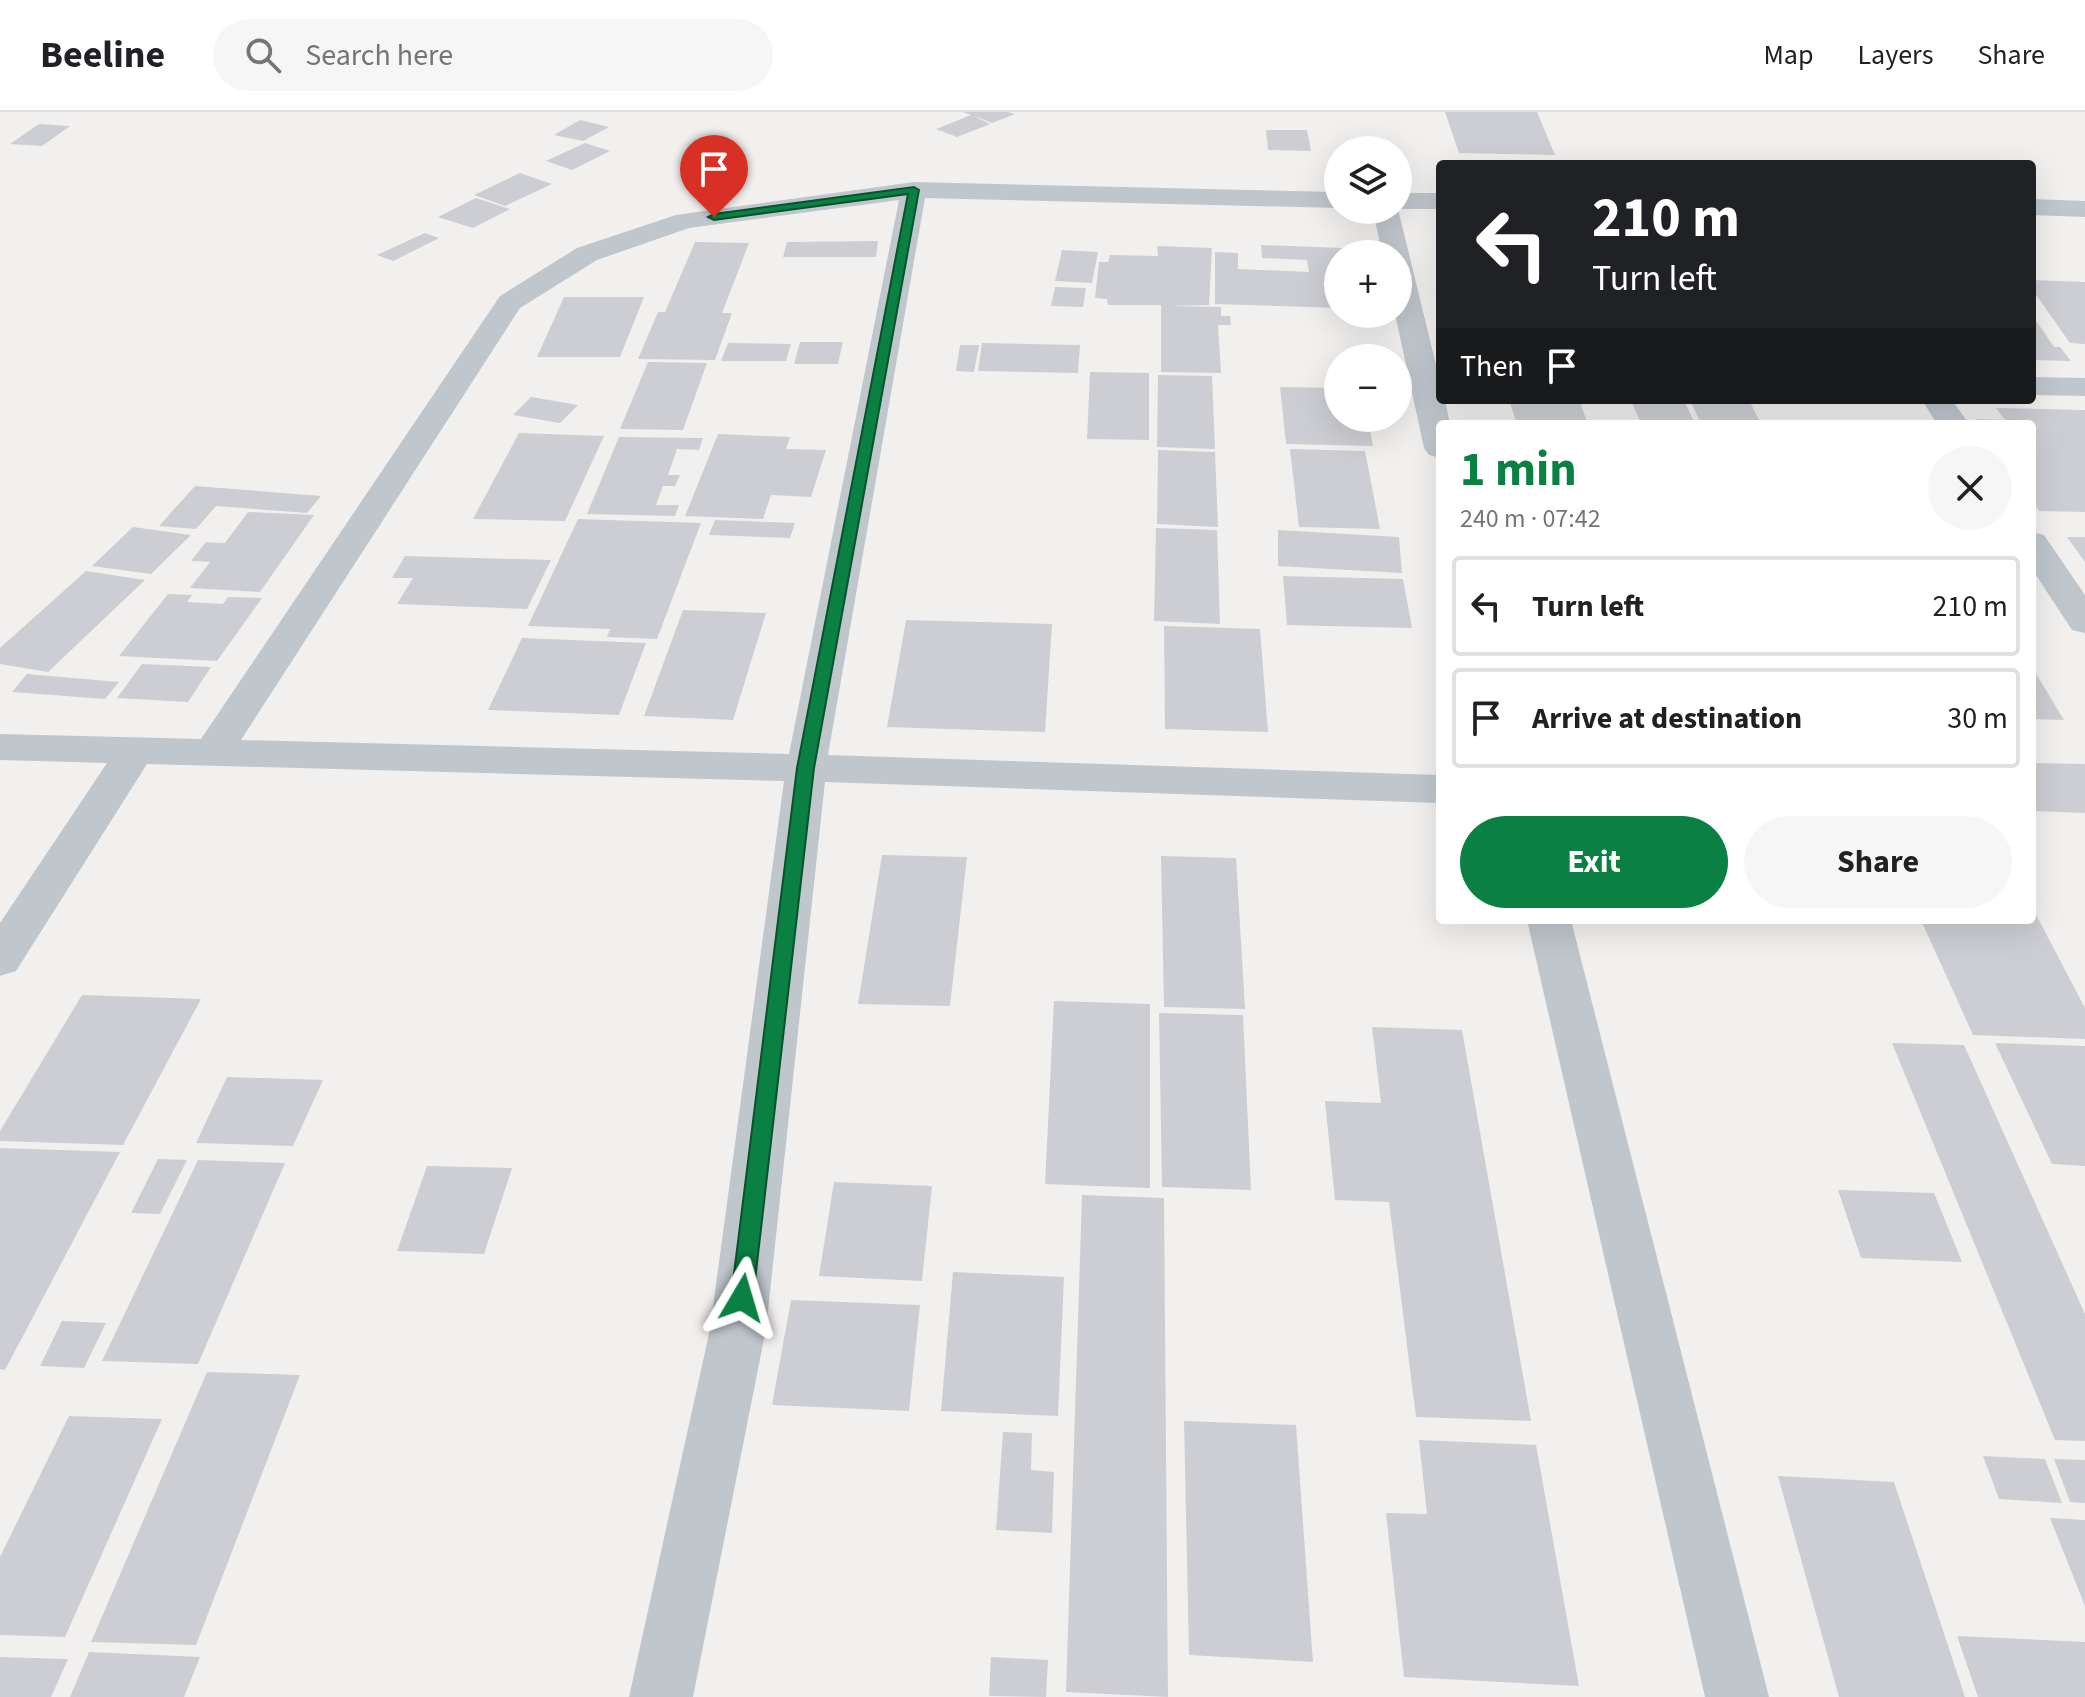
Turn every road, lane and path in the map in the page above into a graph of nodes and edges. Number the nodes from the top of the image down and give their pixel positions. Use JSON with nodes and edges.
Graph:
{"nodes":[{"id":1,"x":914,"y":190,"type":"junction"},
{"id":2,"x":1324,"y":200,"type":"edge"},
{"id":3,"x":1412,"y":201,"type":"edge"},
{"id":4,"x":1436,"y":201,"type":"edge"},
{"id":5,"x":2036,"y":207,"type":"edge"},
{"id":6,"x":2085,"y":209,"type":"edge"},
{"id":7,"x":1412,"y":324,"type":"edge"},
{"id":8,"x":2036,"y":386,"type":"edge"},
{"id":9,"x":2085,"y":387,"type":"edge"},
{"id":10,"x":1436,"y":430,"type":"edge"},
{"id":11,"x":2036,"y":548,"type":"edge"},
{"id":12,"x":2085,"y":622,"type":"edge"},
{"id":13,"x":0,"y":747,"type":"edge"},
{"id":14,"x":136,"y":750,"type":"junction"},
{"id":15,"x":213,"y":752,"type":"junction"},
{"id":16,"x":806,"y":768,"type":"junction"},
{"id":17,"x":1436,"y":789,"type":"edge"},
{"id":18,"x":1550,"y":924,"type":"edge"},
{"id":19,"x":0,"y":959,"type":"edge"},
{"id":20,"x":661,"y":1697,"type":"edge"},
{"id":21,"x":1737,"y":1697,"type":"edge"}],
"edges":[{"from":1,"to":2,"type":"street"},
{"from":1,"to":15,"type":"street"},
{"from":1,"to":16,"type":"street"},
{"from":3,"to":4,"type":"street"},
{"from":5,"to":6,"type":"street"},
{"from":7,"to":10,"type":"street"},
{"from":8,"to":9,"type":"street"},
{"from":11,"to":12,"type":"street"},
{"from":13,"to":14,"type":"street"},
{"from":14,"to":15,"type":"street"},
{"from":14,"to":19,"type":"street"},
{"from":15,"to":16,"type":"street"},
{"from":16,"to":17,"type":"street"},
{"from":16,"to":20,"type":"street"},
{"from":18,"to":21,"type":"street"}]}
